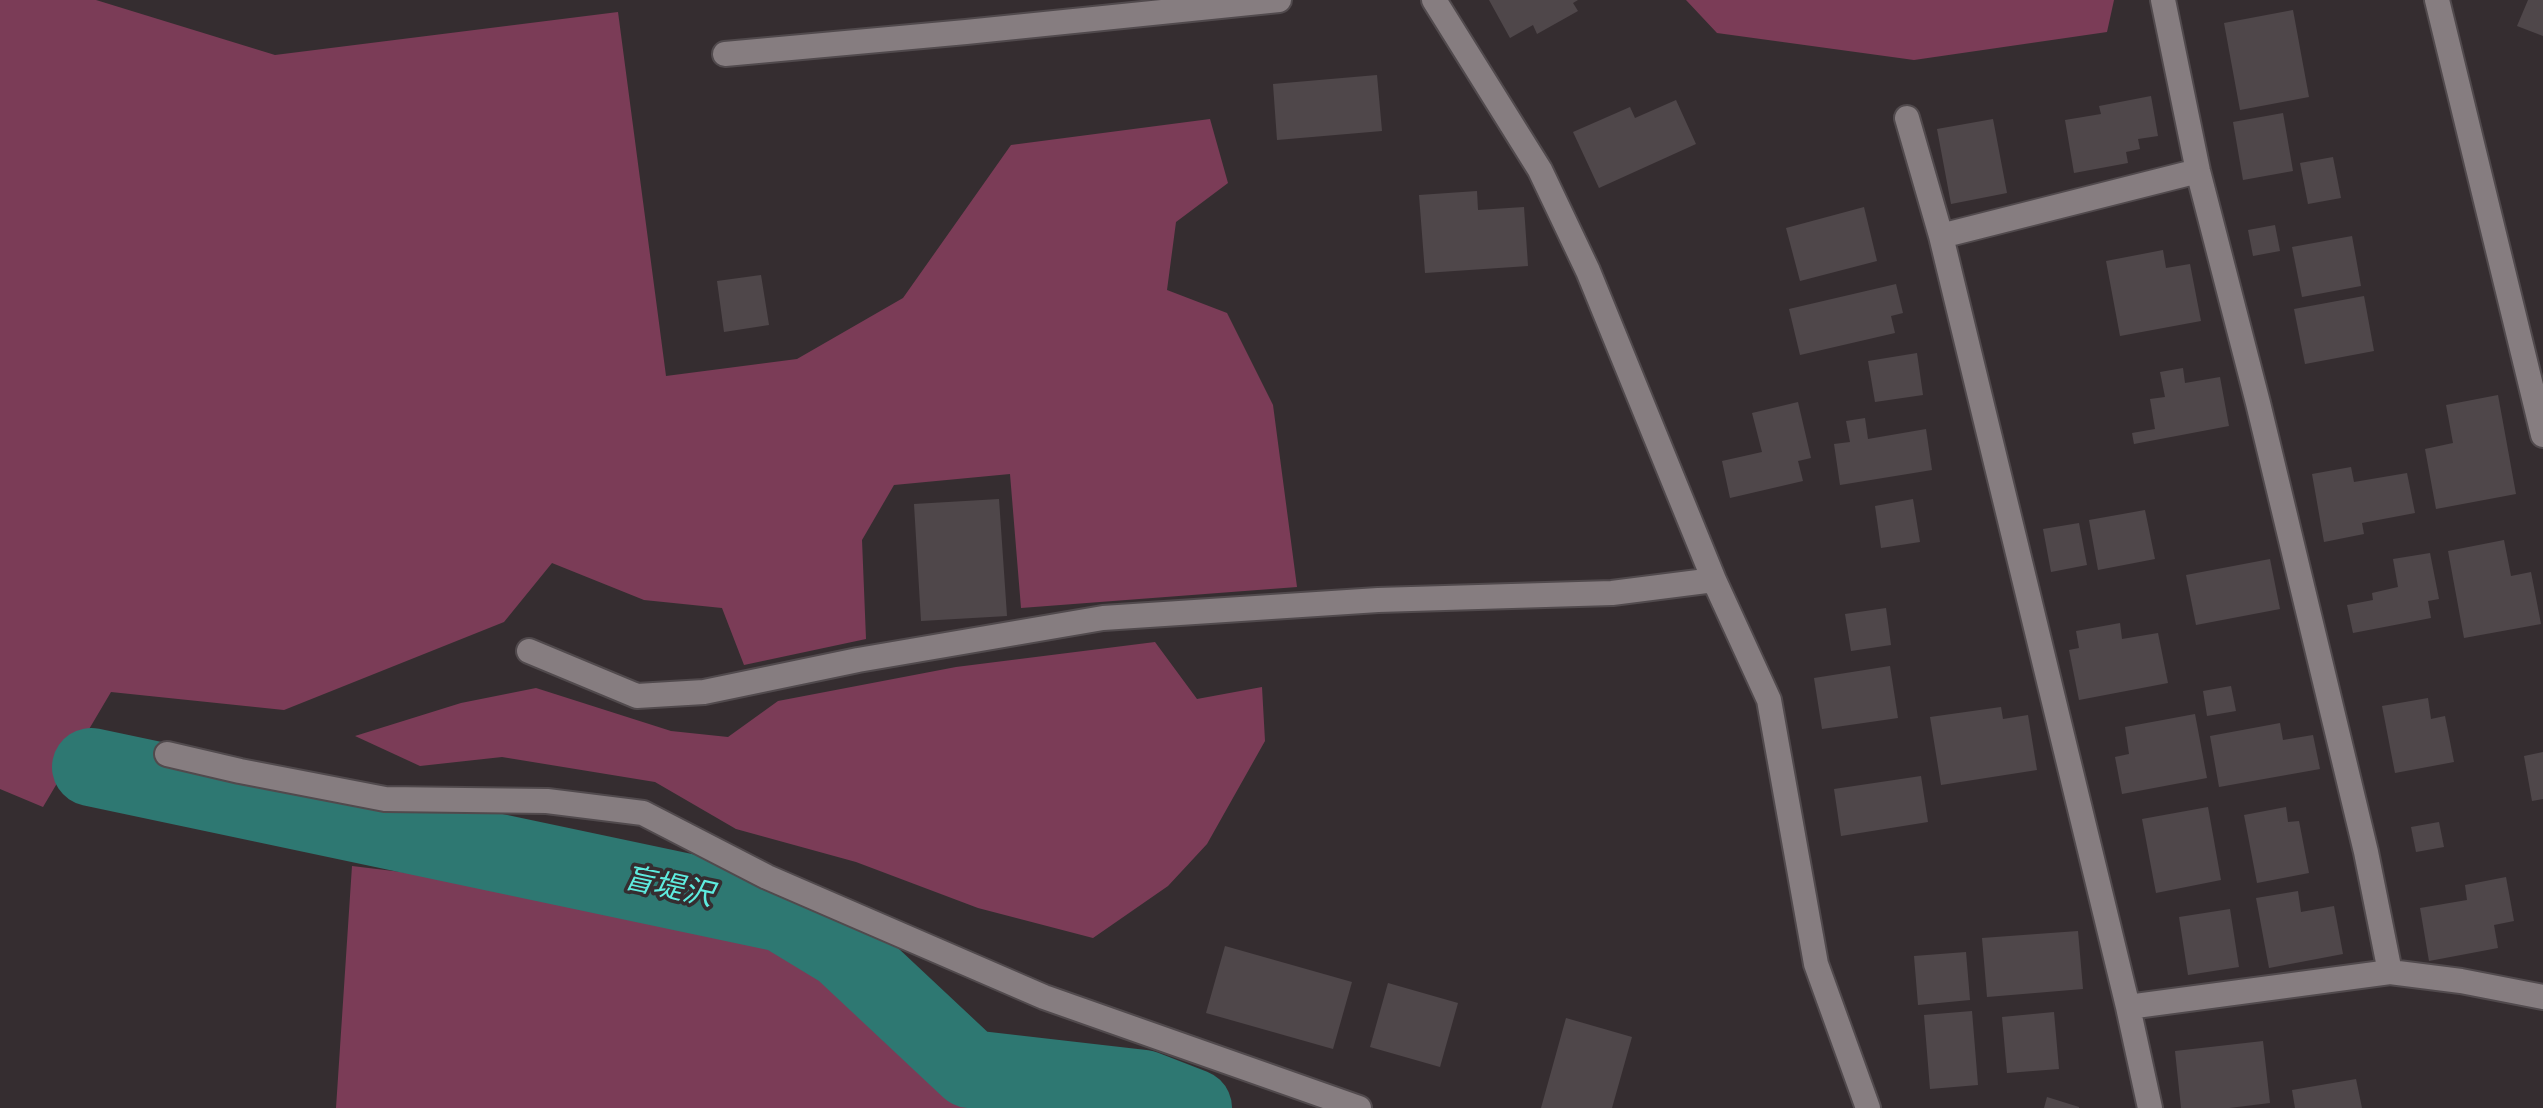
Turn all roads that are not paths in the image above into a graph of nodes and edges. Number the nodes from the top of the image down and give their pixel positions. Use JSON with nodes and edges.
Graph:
{"nodes":[{"id":1,"x":1279,"y":0,"type":"edge"},
{"id":2,"x":1434,"y":0,"type":"edge"},
{"id":3,"x":2163,"y":0,"type":"edge"},
{"id":4,"x":2437,"y":0,"type":"edge"},
{"id":5,"x":725,"y":54,"type":"dead end"},
{"id":6,"x":1907,"y":118,"type":"dead end"},
{"id":7,"x":2198,"y":171,"type":"junction"},
{"id":8,"x":1941,"y":236,"type":"junction"},
{"id":9,"x":2543,"y":435,"type":"edge"},
{"id":10,"x":1714,"y":580,"type":"junction"},
{"id":11,"x":529,"y":651,"type":"dead end"},
{"id":12,"x":167,"y":754,"type":"dead end"},
{"id":13,"x":2390,"y":972,"type":"junction"},
{"id":14,"x":2543,"y":997,"type":"edge"},
{"id":15,"x":2128,"y":1007,"type":"junction"},
{"id":16,"x":1359,"y":1108,"type":"edge"},
{"id":17,"x":1868,"y":1108,"type":"edge"},
{"id":18,"x":2150,"y":1108,"type":"edge"}],
"edges":[{"from":1,"to":5,"type":"street"},
{"from":2,"to":10,"type":"street"},
{"from":3,"to":7,"type":"street"},
{"from":4,"to":9,"type":"street"},
{"from":6,"to":8,"type":"street"},
{"from":7,"to":8,"type":"street"},
{"from":7,"to":13,"type":"street"},
{"from":8,"to":15,"type":"street"},
{"from":10,"to":11,"type":"street"},
{"from":10,"to":17,"type":"street"},
{"from":12,"to":16,"type":"street"},
{"from":13,"to":14,"type":"street"},
{"from":13,"to":15,"type":"street"},
{"from":15,"to":18,"type":"street"}]}
